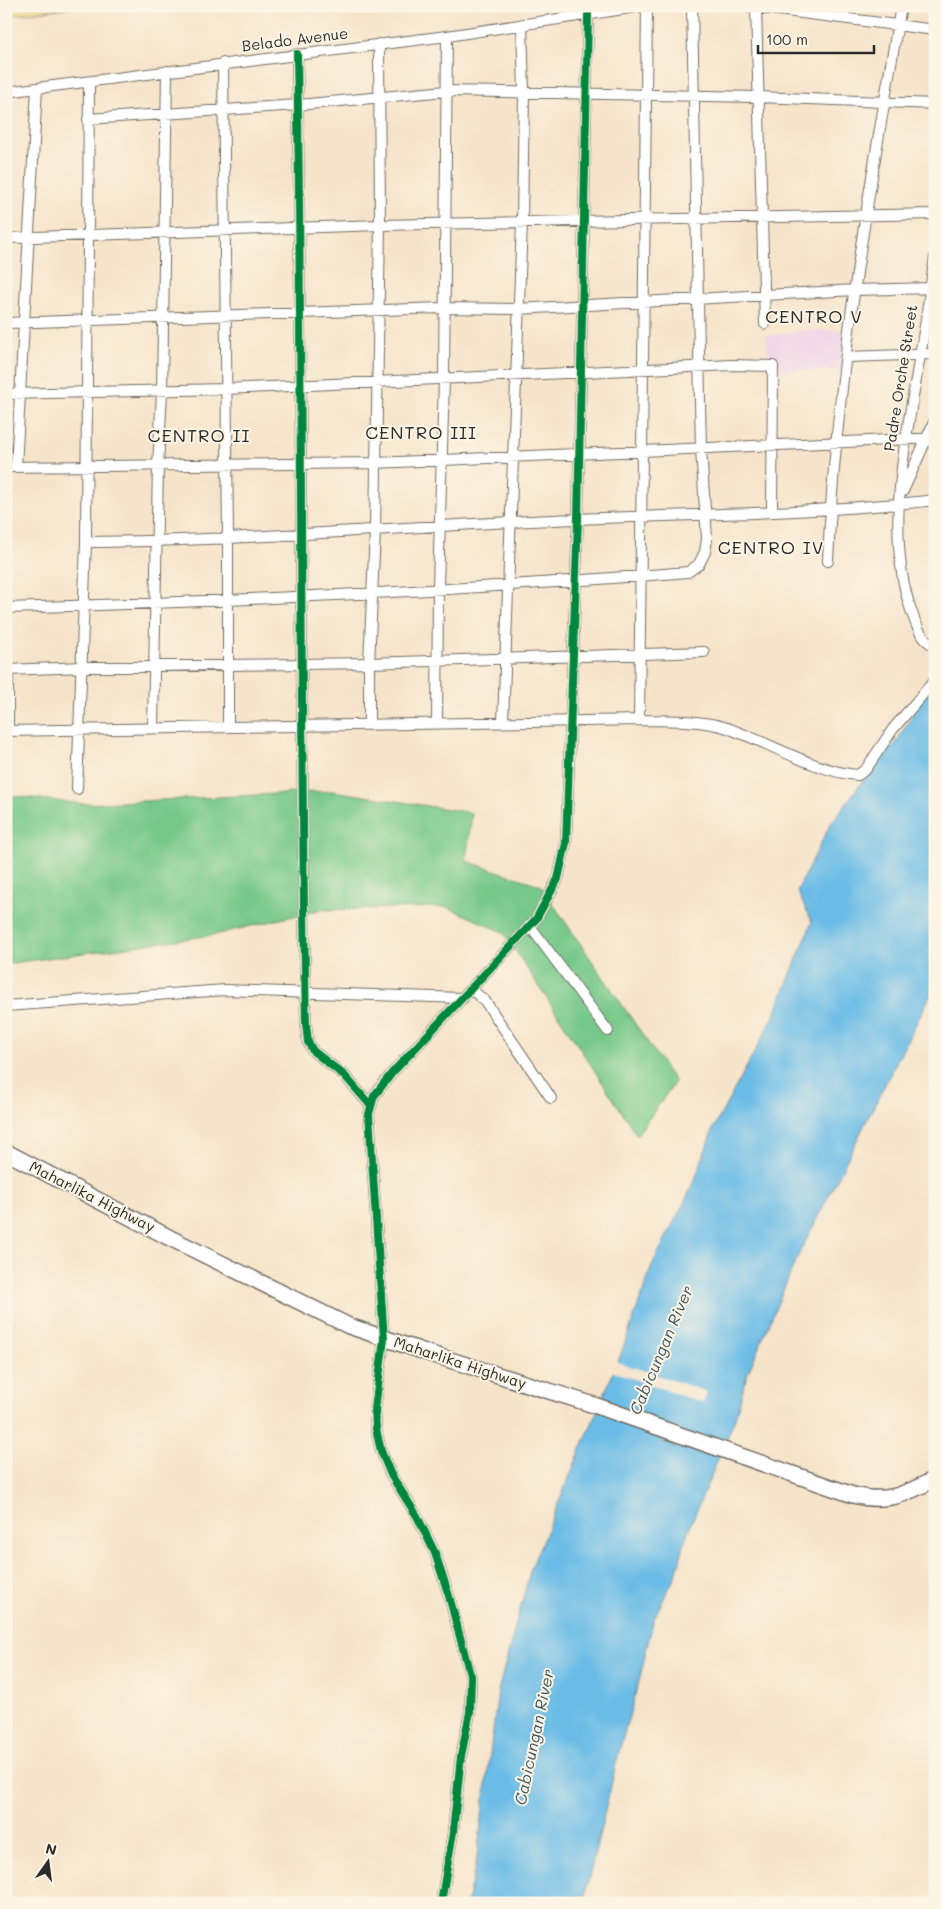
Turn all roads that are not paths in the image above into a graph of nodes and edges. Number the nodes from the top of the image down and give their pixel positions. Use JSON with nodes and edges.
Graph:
{"nodes":[{"id":1,"x":643,"y":6,"type":"edge"},
{"id":2,"x":647,"y":6,"type":"edge"},
{"id":3,"x":692,"y":6,"type":"edge"},
{"id":4,"x":901,"y":6,"type":"edge"},
{"id":5,"x":751,"y":7,"type":"edge"},
{"id":6,"x":588,"y":15,"type":"junction"},
{"id":7,"x":522,"y":25,"type":"junction"},
{"id":8,"x":898,"y":25,"type":"junction"},
{"id":9,"x":935,"y":30,"type":"edge"},
{"id":10,"x":447,"y":36,"type":"junction"},
{"id":11,"x":379,"y":44,"type":"junction"},
{"id":12,"x":297,"y":54,"type":"junction"},
{"id":13,"x":223,"y":63,"type":"junction"},
{"id":14,"x":167,"y":71,"type":"junction"},
{"id":15,"x":88,"y":82,"type":"junction"},
{"id":16,"x":37,"y":88,"type":"junction"},
{"id":17,"x":446,"y":91,"type":"junction"},
{"id":18,"x":6,"y":92,"type":"edge"},
{"id":19,"x":524,"y":92,"type":"junction"},
{"id":20,"x":588,"y":93,"type":"junction"},
{"id":21,"x":648,"y":95,"type":"junction"},
{"id":22,"x":692,"y":96,"type":"junction"},
{"id":23,"x":758,"y":96,"type":"junction"},
{"id":24,"x":381,"y":98,"type":"junction"},
{"id":25,"x":884,"y":102,"type":"junction"},
{"id":26,"x":935,"y":104,"type":"edge"},
{"id":27,"x":298,"y":105,"type":"junction"},
{"id":28,"x":224,"y":110,"type":"junction"},
{"id":29,"x":165,"y":114,"type":"junction"},
{"id":30,"x":88,"y":119,"type":"junction"},
{"id":31,"x":867,"y":214,"type":"junction"},
{"id":32,"x":935,"y":214,"type":"edge"},
{"id":33,"x":760,"y":218,"type":"junction"},
{"id":34,"x":697,"y":219,"type":"junction"},
{"id":35,"x":644,"y":220,"type":"junction"},
{"id":36,"x":583,"y":221,"type":"junction"},
{"id":37,"x":522,"y":223,"type":"junction"},
{"id":38,"x":444,"y":225,"type":"junction"},
{"id":39,"x":380,"y":226,"type":"junction"},
{"id":40,"x":300,"y":229,"type":"junction"},
{"id":41,"x":226,"y":231,"type":"junction"},
{"id":42,"x":163,"y":233,"type":"junction"},
{"id":43,"x":86,"y":234,"type":"junction"},
{"id":44,"x":6,"y":238,"type":"edge"},
{"id":45,"x":28,"y":238,"type":"junction"},
{"id":46,"x":935,"y":258,"type":"edge"},
{"id":47,"x":933,"y":288,"type":"edge"},
{"id":48,"x":855,"y":290,"type":"junction"},
{"id":49,"x":764,"y":295,"type":"junction"},
{"id":50,"x":699,"y":300,"type":"junction"},
{"id":51,"x":643,"y":303,"type":"junction"},
{"id":52,"x":581,"y":306,"type":"junction"},
{"id":53,"x":444,"y":308,"type":"junction"},
{"id":54,"x":518,"y":309,"type":"junction"},
{"id":55,"x":378,"y":312,"type":"junction"},
{"id":56,"x":301,"y":314,"type":"junction"},
{"id":57,"x":225,"y":317,"type":"junction"},
{"id":58,"x":164,"y":319,"type":"junction"},
{"id":59,"x":86,"y":321,"type":"junction"},
{"id":60,"x":23,"y":322,"type":"junction"},
{"id":61,"x":6,"y":323,"type":"edge"},
{"id":62,"x":765,"y":324,"type":"dead end"},
{"id":63,"x":935,"y":354,"type":"edge"},
{"id":64,"x":920,"y":355,"type":"junction"},
{"id":65,"x":847,"y":358,"type":"junction"},
{"id":66,"x":700,"y":367,"type":"junction"},
{"id":67,"x":642,"y":370,"type":"junction"},
{"id":68,"x":580,"y":373,"type":"junction"},
{"id":69,"x":516,"y":376,"type":"junction"},
{"id":70,"x":444,"y":379,"type":"junction"},
{"id":71,"x":376,"y":382,"type":"junction"},
{"id":72,"x":302,"y":386,"type":"junction"},
{"id":73,"x":226,"y":389,"type":"junction"},
{"id":74,"x":86,"y":392,"type":"junction"},
{"id":75,"x":162,"y":392,"type":"junction"},
{"id":76,"x":20,"y":393,"type":"junction"},
{"id":77,"x":6,"y":394,"type":"edge"},
{"id":78,"x":935,"y":420,"type":"edge"},
{"id":79,"x":905,"y":439,"type":"junction"},
{"id":80,"x":930,"y":439,"type":"edge"},
{"id":81,"x":836,"y":441,"type":"junction"},
{"id":82,"x":773,"y":445,"type":"junction"},
{"id":83,"x":702,"y":449,"type":"junction"},
{"id":84,"x":642,"y":451,"type":"junction"},
{"id":85,"x":579,"y":454,"type":"junction"},
{"id":86,"x":512,"y":456,"type":"junction"},
{"id":87,"x":442,"y":461,"type":"junction"},
{"id":88,"x":375,"y":463,"type":"junction"},
{"id":89,"x":301,"y":464,"type":"junction"},
{"id":90,"x":226,"y":465,"type":"junction"},
{"id":91,"x":85,"y":466,"type":"junction"},
{"id":92,"x":158,"y":466,"type":"junction"},
{"id":93,"x":11,"y":467,"type":"edge"},
{"id":94,"x":935,"y":500,"type":"edge"},
{"id":95,"x":900,"y":501,"type":"junction"},
{"id":96,"x":830,"y":508,"type":"junction"},
{"id":97,"x":772,"y":511,"type":"junction"},
{"id":98,"x":704,"y":515,"type":"junction"},
{"id":99,"x":641,"y":518,"type":"junction"},
{"id":100,"x":578,"y":519,"type":"junction"},
{"id":101,"x":512,"y":522,"type":"junction"},
{"id":102,"x":441,"y":527,"type":"junction"},
{"id":103,"x":374,"y":531,"type":"junction"},
{"id":104,"x":301,"y":535,"type":"junction"},
{"id":105,"x":228,"y":538,"type":"junction"},
{"id":106,"x":86,"y":542,"type":"junction"},
{"id":107,"x":156,"y":542,"type":"junction"},
{"id":108,"x":828,"y":561,"type":"dead end"},
{"id":109,"x":641,"y":576,"type":"junction"},
{"id":110,"x":576,"y":580,"type":"junction"},
{"id":111,"x":508,"y":584,"type":"junction"},
{"id":112,"x":438,"y":588,"type":"junction"},
{"id":113,"x":372,"y":592,"type":"junction"},
{"id":114,"x":301,"y":596,"type":"junction"},
{"id":115,"x":229,"y":601,"type":"junction"},
{"id":116,"x":156,"y":604,"type":"junction"},
{"id":117,"x":84,"y":606,"type":"junction"},
{"id":118,"x":6,"y":608,"type":"edge"},
{"id":119,"x":935,"y":646,"type":"edge"},
{"id":120,"x":704,"y":652,"type":"dead end"},
{"id":121,"x":574,"y":656,"type":"junction"},
{"id":122,"x":639,"y":656,"type":"junction"},
{"id":123,"x":507,"y":658,"type":"junction"},
{"id":124,"x":438,"y":660,"type":"junction"},
{"id":125,"x":369,"y":663,"type":"junction"},
{"id":126,"x":302,"y":664,"type":"junction"},
{"id":127,"x":228,"y":665,"type":"junction"},
{"id":128,"x":154,"y":666,"type":"junction"},
{"id":129,"x":83,"y":667,"type":"junction"},
{"id":130,"x":7,"y":670,"type":"edge"},
{"id":131,"x":935,"y":680,"type":"edge"},
{"id":132,"x":570,"y":720,"type":"junction"},
{"id":133,"x":639,"y":720,"type":"junction"},
{"id":134,"x":503,"y":722,"type":"junction"},
{"id":135,"x":437,"y":723,"type":"junction"},
{"id":136,"x":302,"y":725,"type":"junction"},
{"id":137,"x":369,"y":725,"type":"junction"},
{"id":138,"x":228,"y":727,"type":"junction"},
{"id":139,"x":153,"y":728,"type":"junction"},
{"id":140,"x":80,"y":730,"type":"junction"},
{"id":141,"x":7,"y":731,"type":"edge"},
{"id":142,"x":77,"y":789,"type":"dead end"},
{"id":143,"x":530,"y":926,"type":"junction"},
{"id":144,"x":472,"y":989,"type":"junction"},
{"id":145,"x":305,"y":992,"type":"junction"},
{"id":146,"x":463,"y":998,"type":"junction"},
{"id":147,"x":6,"y":1006,"type":"edge"},
{"id":148,"x":608,"y":1031,"type":"dead end"},
{"id":149,"x":551,"y":1098,"type":"dead end"},
{"id":150,"x":371,"y":1106,"type":"junction"},
{"id":151,"x":6,"y":1152,"type":"edge"},
{"id":152,"x":384,"y":1339,"type":"junction"},
{"id":153,"x":935,"y":1479,"type":"edge"},
{"id":154,"x":441,"y":1903,"type":"edge"}],
"edges":[{"from":1,"to":6,"type":"street","name":"Belado Avenue"},
{"from":2,"to":21,"type":"street"},
{"from":3,"to":22,"type":"street"},
{"from":4,"to":8,"type":"street"},
{"from":5,"to":8,"type":"street"},
{"from":5,"to":23,"type":"street"},
{"from":6,"to":7,"type":"street","name":"Belado Avenue"},
{"from":6,"to":20,"type":"street"},
{"from":7,"to":10,"type":"street","name":"Belado Avenue"},
{"from":7,"to":19,"type":"street"},
{"from":8,"to":9,"type":"street"},
{"from":8,"to":25,"type":"street"},
{"from":10,"to":11,"type":"street","name":"Belado Avenue"},
{"from":10,"to":17,"type":"street"},
{"from":11,"to":12,"type":"street","name":"Belado Avenue"},
{"from":11,"to":24,"type":"street"},
{"from":12,"to":13,"type":"street","name":"Belado Avenue"},
{"from":12,"to":27,"type":"street"},
{"from":13,"to":14,"type":"street","name":"Belado Avenue"},
{"from":13,"to":28,"type":"street"},
{"from":14,"to":15,"type":"street","name":"Belado Avenue"},
{"from":14,"to":29,"type":"street"},
{"from":15,"to":16,"type":"street","name":"Belado Avenue"},
{"from":15,"to":30,"type":"street"},
{"from":16,"to":18,"type":"street","name":"Belado Avenue"},
{"from":16,"to":45,"type":"street"},
{"from":17,"to":19,"type":"street"},
{"from":17,"to":24,"type":"street"},
{"from":17,"to":38,"type":"street"},
{"from":19,"to":20,"type":"street"},
{"from":19,"to":37,"type":"street"},
{"from":20,"to":21,"type":"street"},
{"from":20,"to":36,"type":"street"},
{"from":21,"to":22,"type":"street"},
{"from":21,"to":35,"type":"street"},
{"from":22,"to":23,"type":"street"},
{"from":22,"to":34,"type":"street"},
{"from":23,"to":25,"type":"street"},
{"from":23,"to":33,"type":"street"},
{"from":24,"to":27,"type":"street"},
{"from":24,"to":39,"type":"street"},
{"from":25,"to":26,"type":"street"},
{"from":25,"to":31,"type":"street"},
{"from":27,"to":28,"type":"street"},
{"from":27,"to":40,"type":"street"},
{"from":28,"to":29,"type":"street"},
{"from":28,"to":41,"type":"street"},
{"from":29,"to":30,"type":"street"},
{"from":29,"to":42,"type":"street"},
{"from":30,"to":43,"type":"street"},
{"from":31,"to":32,"type":"street"},
{"from":31,"to":33,"type":"street"},
{"from":31,"to":48,"type":"street"},
{"from":33,"to":34,"type":"street"},
{"from":33,"to":49,"type":"street"},
{"from":34,"to":35,"type":"street"},
{"from":34,"to":50,"type":"street"},
{"from":35,"to":36,"type":"street"},
{"from":35,"to":51,"type":"street"},
{"from":36,"to":37,"type":"street"},
{"from":36,"to":52,"type":"street"},
{"from":37,"to":38,"type":"street"},
{"from":37,"to":54,"type":"street"},
{"from":38,"to":39,"type":"street"},
{"from":38,"to":53,"type":"street"},
{"from":39,"to":40,"type":"street"},
{"from":39,"to":55,"type":"street"},
{"from":40,"to":41,"type":"street"},
{"from":40,"to":56,"type":"street"},
{"from":41,"to":42,"type":"street"},
{"from":41,"to":57,"type":"street"},
{"from":42,"to":43,"type":"street"},
{"from":42,"to":58,"type":"street"},
{"from":43,"to":45,"type":"street"},
{"from":43,"to":59,"type":"street"},
{"from":44,"to":45,"type":"street"},
{"from":45,"to":60,"type":"street"},
{"from":46,"to":47,"type":"street","name":"Padre Orche Street"},
{"from":47,"to":48,"type":"street"},
{"from":47,"to":64,"type":"street","name":"Padre Orche Street"},
{"from":48,"to":49,"type":"street"},
{"from":48,"to":65,"type":"street"},
{"from":49,"to":50,"type":"street"},
{"from":49,"to":62,"type":"street"},
{"from":50,"to":51,"type":"street"},
{"from":50,"to":66,"type":"street"},
{"from":51,"to":52,"type":"street"},
{"from":51,"to":67,"type":"street"},
{"from":52,"to":54,"type":"street"},
{"from":52,"to":68,"type":"street"},
{"from":53,"to":54,"type":"street"},
{"from":53,"to":55,"type":"street"},
{"from":53,"to":70,"type":"street"},
{"from":54,"to":69,"type":"street"},
{"from":55,"to":56,"type":"street"},
{"from":55,"to":71,"type":"street"},
{"from":56,"to":57,"type":"street"},
{"from":56,"to":72,"type":"street"},
{"from":57,"to":58,"type":"street"},
{"from":57,"to":73,"type":"street"},
{"from":58,"to":59,"type":"street"},
{"from":58,"to":75,"type":"street"},
{"from":59,"to":60,"type":"street"},
{"from":59,"to":74,"type":"street"},
{"from":60,"to":61,"type":"street"},
{"from":60,"to":76,"type":"street"},
{"from":63,"to":64,"type":"street"},
{"from":64,"to":65,"type":"street"},
{"from":64,"to":79,"type":"street","name":"Padre Orche Street"},
{"from":65,"to":81,"type":"street"},
{"from":66,"to":67,"type":"street"},
{"from":66,"to":82,"type":"street"},
{"from":66,"to":83,"type":"street"},
{"from":67,"to":68,"type":"street"},
{"from":67,"to":84,"type":"street"},
{"from":68,"to":69,"type":"street"},
{"from":68,"to":85,"type":"street"},
{"from":69,"to":70,"type":"street"},
{"from":69,"to":86,"type":"street"},
{"from":70,"to":71,"type":"street"},
{"from":70,"to":87,"type":"street"},
{"from":71,"to":72,"type":"street"},
{"from":71,"to":88,"type":"street"},
{"from":72,"to":73,"type":"street"},
{"from":72,"to":89,"type":"street"},
{"from":73,"to":75,"type":"street"},
{"from":73,"to":90,"type":"street"},
{"from":74,"to":75,"type":"street"},
{"from":74,"to":76,"type":"street"},
{"from":74,"to":91,"type":"street"},
{"from":75,"to":92,"type":"street"},
{"from":76,"to":77,"type":"street"},
{"from":76,"to":93,"type":"street"},
{"from":78,"to":80,"type":"street"},
{"from":79,"to":80,"type":"street"},
{"from":79,"to":81,"type":"street"},
{"from":79,"to":95,"type":"street","name":"Padre Orche Street"},
{"from":80,"to":95,"type":"street"},
{"from":81,"to":82,"type":"street"},
{"from":81,"to":96,"type":"street"},
{"from":82,"to":83,"type":"street"},
{"from":82,"to":97,"type":"street"},
{"from":83,"to":84,"type":"street"},
{"from":83,"to":98,"type":"street"},
{"from":84,"to":85,"type":"street"},
{"from":84,"to":99,"type":"street"},
{"from":85,"to":86,"type":"street"},
{"from":85,"to":100,"type":"street"},
{"from":86,"to":87,"type":"street"},
{"from":86,"to":101,"type":"street"},
{"from":87,"to":88,"type":"street"},
{"from":87,"to":102,"type":"street"},
{"from":88,"to":89,"type":"street"},
{"from":88,"to":103,"type":"street"},
{"from":89,"to":90,"type":"street"},
{"from":89,"to":104,"type":"street"},
{"from":90,"to":92,"type":"street"},
{"from":90,"to":105,"type":"street"},
{"from":91,"to":92,"type":"street"},
{"from":91,"to":93,"type":"street"},
{"from":91,"to":106,"type":"street"},
{"from":92,"to":107,"type":"street"},
{"from":94,"to":95,"type":"street"},
{"from":95,"to":96,"type":"street"},
{"from":95,"to":119,"type":"street","name":"Padre Orche Street"},
{"from":96,"to":97,"type":"street"},
{"from":96,"to":108,"type":"street"},
{"from":97,"to":98,"type":"street"},
{"from":98,"to":99,"type":"street"},
{"from":98,"to":109,"type":"street"},
{"from":99,"to":100,"type":"street"},
{"from":99,"to":109,"type":"street"},
{"from":100,"to":101,"type":"street"},
{"from":100,"to":110,"type":"street"},
{"from":101,"to":102,"type":"street"},
{"from":101,"to":111,"type":"street"},
{"from":102,"to":103,"type":"street"},
{"from":102,"to":112,"type":"street"},
{"from":103,"to":104,"type":"street"},
{"from":103,"to":113,"type":"street"},
{"from":104,"to":105,"type":"street"},
{"from":104,"to":114,"type":"street"},
{"from":105,"to":107,"type":"street"},
{"from":105,"to":115,"type":"street"},
{"from":106,"to":107,"type":"street"},
{"from":106,"to":117,"type":"street"},
{"from":107,"to":116,"type":"street"},
{"from":109,"to":110,"type":"street"},
{"from":109,"to":122,"type":"street"},
{"from":110,"to":111,"type":"street"},
{"from":110,"to":121,"type":"street"},
{"from":111,"to":112,"type":"street"},
{"from":111,"to":123,"type":"street"},
{"from":112,"to":113,"type":"street"},
{"from":112,"to":124,"type":"street"},
{"from":113,"to":114,"type":"street"},
{"from":113,"to":125,"type":"street"},
{"from":114,"to":115,"type":"street"},
{"from":114,"to":126,"type":"street"},
{"from":115,"to":116,"type":"street"},
{"from":115,"to":127,"type":"street"},
{"from":116,"to":117,"type":"street"},
{"from":116,"to":128,"type":"street"},
{"from":117,"to":118,"type":"street"},
{"from":117,"to":129,"type":"street"},
{"from":120,"to":122,"type":"street"},
{"from":121,"to":122,"type":"street"},
{"from":121,"to":123,"type":"street"},
{"from":121,"to":132,"type":"street"},
{"from":122,"to":133,"type":"street"},
{"from":123,"to":124,"type":"street"},
{"from":123,"to":134,"type":"street"},
{"from":124,"to":125,"type":"street"},
{"from":124,"to":135,"type":"street"},
{"from":125,"to":126,"type":"street"},
{"from":125,"to":137,"type":"street"},
{"from":126,"to":127,"type":"street"},
{"from":126,"to":136,"type":"street"},
{"from":127,"to":128,"type":"street"},
{"from":127,"to":138,"type":"street"},
{"from":128,"to":129,"type":"street"},
{"from":128,"to":139,"type":"street"},
{"from":129,"to":130,"type":"street"},
{"from":129,"to":140,"type":"street"},
{"from":130,"to":141,"type":"street"},
{"from":131,"to":133,"type":"street"},
{"from":132,"to":133,"type":"street"},
{"from":132,"to":134,"type":"street"},
{"from":132,"to":143,"type":"street"},
{"from":134,"to":135,"type":"street"},
{"from":135,"to":137,"type":"street"},
{"from":136,"to":137,"type":"street"},
{"from":136,"to":138,"type":"street"},
{"from":136,"to":145,"type":"street"},
{"from":138,"to":139,"type":"street"},
{"from":139,"to":140,"type":"street"},
{"from":140,"to":141,"type":"street"},
{"from":140,"to":142,"type":"street"},
{"from":143,"to":144,"type":"street"},
{"from":143,"to":148,"type":"street"},
{"from":144,"to":146,"type":"street"},
{"from":144,"to":149,"type":"street"},
{"from":145,"to":146,"type":"street"},
{"from":145,"to":147,"type":"street"},
{"from":145,"to":150,"type":"street"},
{"from":146,"to":150,"type":"street"},
{"from":150,"to":152,"type":"street"},
{"from":151,"to":152,"type":"highway","name":"Maharlika Highway"},
{"from":152,"to":153,"type":"highway","name":"Maharlika Highway"},
{"from":152,"to":154,"type":"street"}]}
